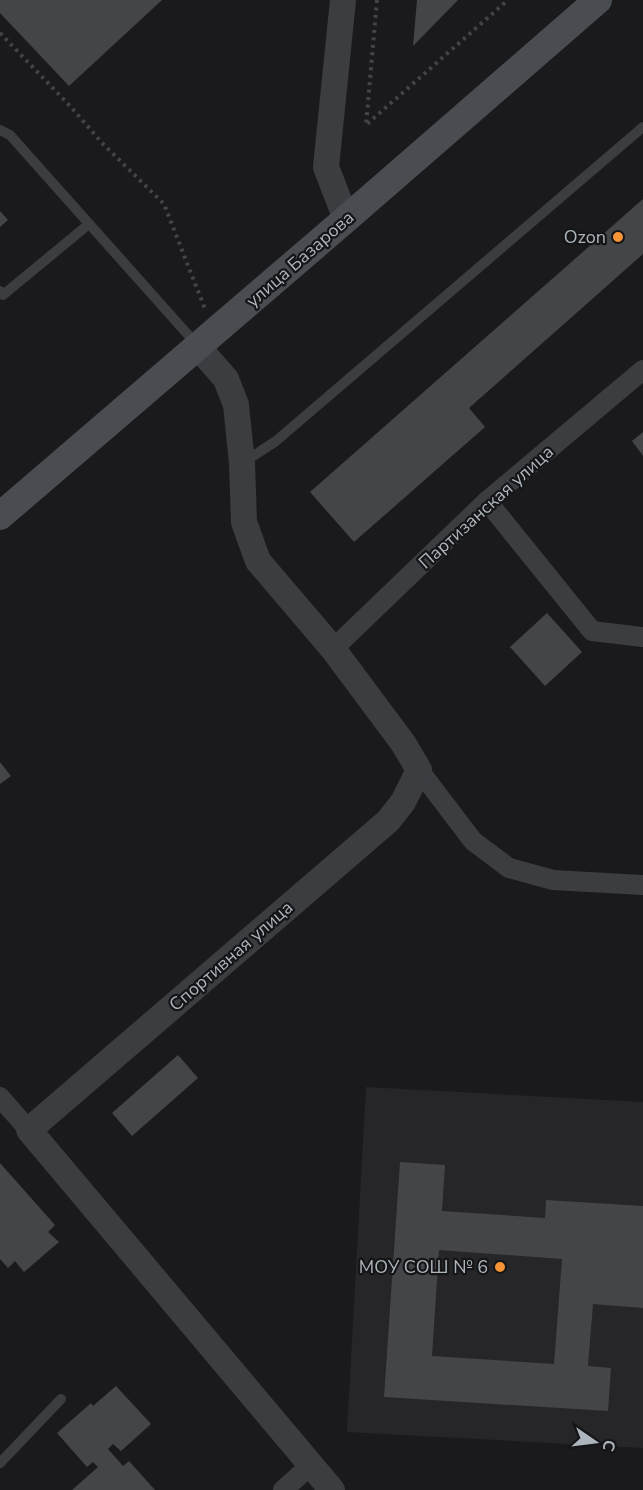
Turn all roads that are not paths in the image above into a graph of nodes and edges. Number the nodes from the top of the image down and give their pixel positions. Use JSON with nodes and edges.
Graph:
{"nodes":[{"id":1,"x":343,"y":0,"type":"edge"},
{"id":2,"x":598,"y":0,"type":"edge"},
{"id":3,"x":643,"y":127,"type":"edge"},
{"id":4,"x":0,"y":130,"type":"edge"},
{"id":5,"x":346,"y":219,"type":"junction"},
{"id":6,"x":89,"y":224,"type":"junction"},
{"id":7,"x":0,"y":291,"type":"edge"},
{"id":8,"x":206,"y":340,"type":"junction"},
{"id":9,"x":643,"y":370,"type":"edge"},
{"id":10,"x":242,"y":463,"type":"junction"},
{"id":11,"x":487,"y":501,"type":"junction"},
{"id":12,"x":0,"y":516,"type":"edge"},
{"id":13,"x":643,"y":637,"type":"edge"},
{"id":14,"x":333,"y":649,"type":"junction"},
{"id":15,"x":419,"y":770,"type":"junction"},
{"id":16,"x":643,"y":885,"type":"edge"},
{"id":17,"x":0,"y":1097,"type":"edge"},
{"id":18,"x":29,"y":1130,"type":"junction"},
{"id":19,"x":61,"y":1399,"type":"dead end"},
{"id":20,"x":0,"y":1463,"type":"edge"},
{"id":21,"x":311,"y":1465,"type":"junction"},
{"id":22,"x":283,"y":1490,"type":"edge"},
{"id":23,"x":332,"y":1490,"type":"edge"}],
"edges":[{"from":1,"to":5,"type":"street"},
{"from":2,"to":5,"type":"main road","name":"улица Базарова"},
{"from":3,"to":10,"type":"lane"},
{"from":4,"to":6,"type":"lane"},
{"from":5,"to":8,"type":"main road","name":"улица Базарова"},
{"from":6,"to":7,"type":"lane"},
{"from":6,"to":8,"type":"lane"},
{"from":8,"to":10,"type":"street"},
{"from":8,"to":12,"type":"main road","name":"улица Базарова"},
{"from":9,"to":11,"type":"street","name":"Партизанская улица"},
{"from":10,"to":14,"type":"street"},
{"from":11,"to":13,"type":"street"},
{"from":11,"to":14,"type":"street","name":"Партизанская улица"},
{"from":14,"to":15,"type":"street"},
{"from":15,"to":16,"type":"street"},
{"from":15,"to":18,"type":"street","name":"Спортивная улица"},
{"from":17,"to":18,"type":"street"},
{"from":18,"to":21,"type":"street"},
{"from":19,"to":20,"type":"lane"},
{"from":21,"to":22,"type":"street"},
{"from":21,"to":23,"type":"street"}]}
